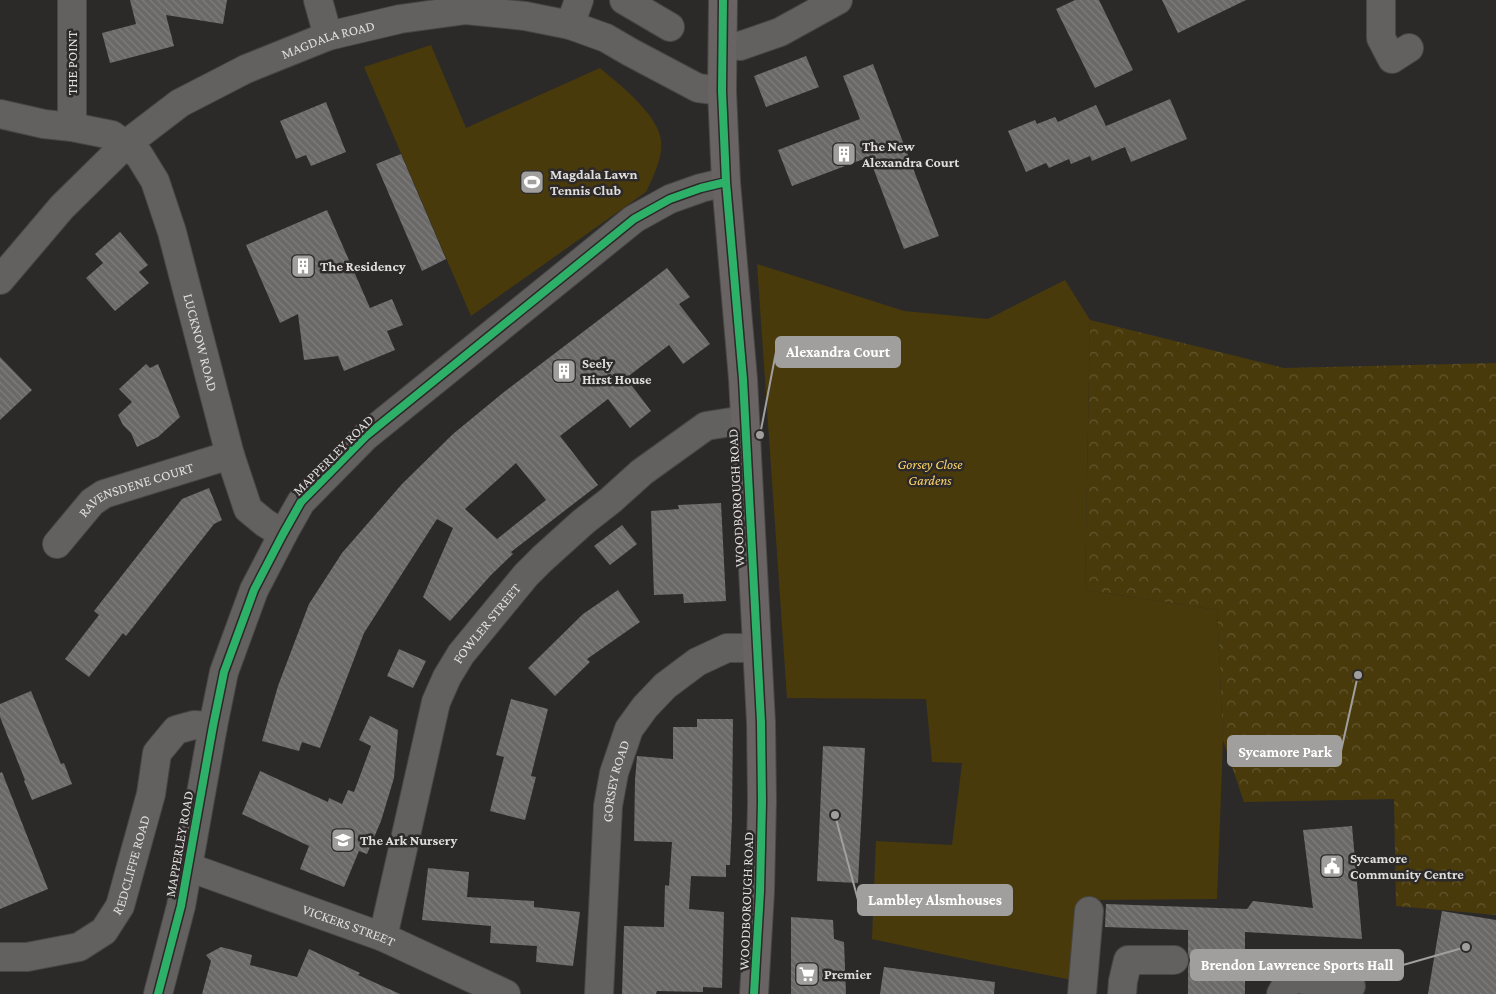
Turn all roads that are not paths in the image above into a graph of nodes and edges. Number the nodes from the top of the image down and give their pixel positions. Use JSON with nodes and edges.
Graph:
{"nodes":[{"id":1,"x":72,"y":0,"type":"edge"},
{"id":2,"x":318,"y":0,"type":"edge"},
{"id":3,"x":579,"y":0,"type":"edge"},
{"id":4,"x":624,"y":0,"type":"edge"},
{"id":5,"x":723,"y":0,"type":"edge"},
{"id":6,"x":838,"y":0,"type":"edge"},
{"id":7,"x":1381,"y":0,"type":"edge"},
{"id":8,"x":570,"y":25,"type":"junction"},
{"id":9,"x":670,"y":27,"type":"dead end"},
{"id":10,"x":328,"y":36,"type":"junction"},
{"id":11,"x":724,"y":45,"type":"junction"},
{"id":12,"x":1409,"y":48,"type":"dead end"},
{"id":13,"x":722,"y":91,"type":"junction"},
{"id":14,"x":0,"y":114,"type":"edge"},
{"id":15,"x":72,"y":127,"type":"junction"},
{"id":16,"x":125,"y":146,"type":"junction"},
{"id":17,"x":726,"y":182,"type":"junction"},
{"id":18,"x":0,"y":280,"type":"edge"},
{"id":19,"x":744,"y":420,"type":"junction"},
{"id":20,"x":230,"y":455,"type":"junction"},
{"id":21,"x":283,"y":534,"type":"junction"},
{"id":22,"x":57,"y":544,"type":"dead end"},
{"id":23,"x":756,"y":648,"type":"junction"},
{"id":24,"x":213,"y":726,"type":"junction"},
{"id":25,"x":188,"y":867,"type":"junction"},
{"id":26,"x":1089,"y":911,"type":"dead end"},
{"id":27,"x":383,"y":937,"type":"junction"},
{"id":28,"x":0,"y":957,"type":"edge"},
{"id":29,"x":1174,"y":960,"type":"dead end"},
{"id":30,"x":1351,"y":986,"type":"dead end"},
{"id":31,"x":158,"y":994,"type":"edge"},
{"id":32,"x":506,"y":994,"type":"edge"},
{"id":33,"x":599,"y":994,"type":"edge"},
{"id":34,"x":754,"y":994,"type":"edge"},
{"id":35,"x":1082,"y":994,"type":"edge"},
{"id":36,"x":1122,"y":994,"type":"edge"},
{"id":37,"x":1281,"y":994,"type":"edge"}],
"edges":[{"from":1,"to":15,"type":"street","name":"THE POINT"},
{"from":2,"to":10,"type":"street"},
{"from":3,"to":8,"type":"street"},
{"from":4,"to":9,"type":"street"},
{"from":5,"to":11,"type":"main road","name":"WOODBOROUGH ROAD"},
{"from":6,"to":11,"type":"street"},
{"from":7,"to":12,"type":"street"},
{"from":8,"to":10,"type":"street","name":"MAGDALA ROAD"},
{"from":8,"to":13,"type":"street","name":"MAGDALA ROAD"},
{"from":10,"to":16,"type":"street","name":"MAGDALA ROAD"},
{"from":11,"to":13,"type":"main road","name":"WOODBOROUGH ROAD"},
{"from":13,"to":17,"type":"main road","name":"WOODBOROUGH ROAD"},
{"from":14,"to":15,"type":"street","name":"LUCKNOW ROAD"},
{"from":15,"to":16,"type":"street","name":"LUCKNOW ROAD"},
{"from":16,"to":18,"type":"street","name":"MAGDALA ROAD"},
{"from":16,"to":20,"type":"street","name":"LUCKNOW ROAD"},
{"from":17,"to":19,"type":"main road","name":"WOODBOROUGH ROAD"},
{"from":17,"to":21,"type":"street","name":"MAPPERLEY ROAD"},
{"from":19,"to":23,"type":"main road","name":"WOODBOROUGH ROAD"},
{"from":19,"to":27,"type":"street","name":"FOWLER STREET"},
{"from":20,"to":21,"type":"street","name":"LUCKNOW ROAD"},
{"from":20,"to":22,"type":"street","name":"RAVENSDENE COURT"},
{"from":21,"to":24,"type":"street","name":"MAPPERLEY ROAD"},
{"from":23,"to":33,"type":"street","name":"GORSEY ROAD"},
{"from":23,"to":34,"type":"main road","name":"WOODBOROUGH ROAD"},
{"from":24,"to":25,"type":"street","name":"MAPPERLEY ROAD"},
{"from":24,"to":28,"type":"street","name":"REDCLIFFE ROAD"},
{"from":25,"to":27,"type":"street","name":"VICKERS STREET"},
{"from":25,"to":31,"type":"street","name":"MAPPERLEY ROAD"},
{"from":26,"to":35,"type":"street"},
{"from":27,"to":32,"type":"street","name":"VICKERS STREET"},
{"from":29,"to":36,"type":"street"},
{"from":30,"to":37,"type":"street"}]}
